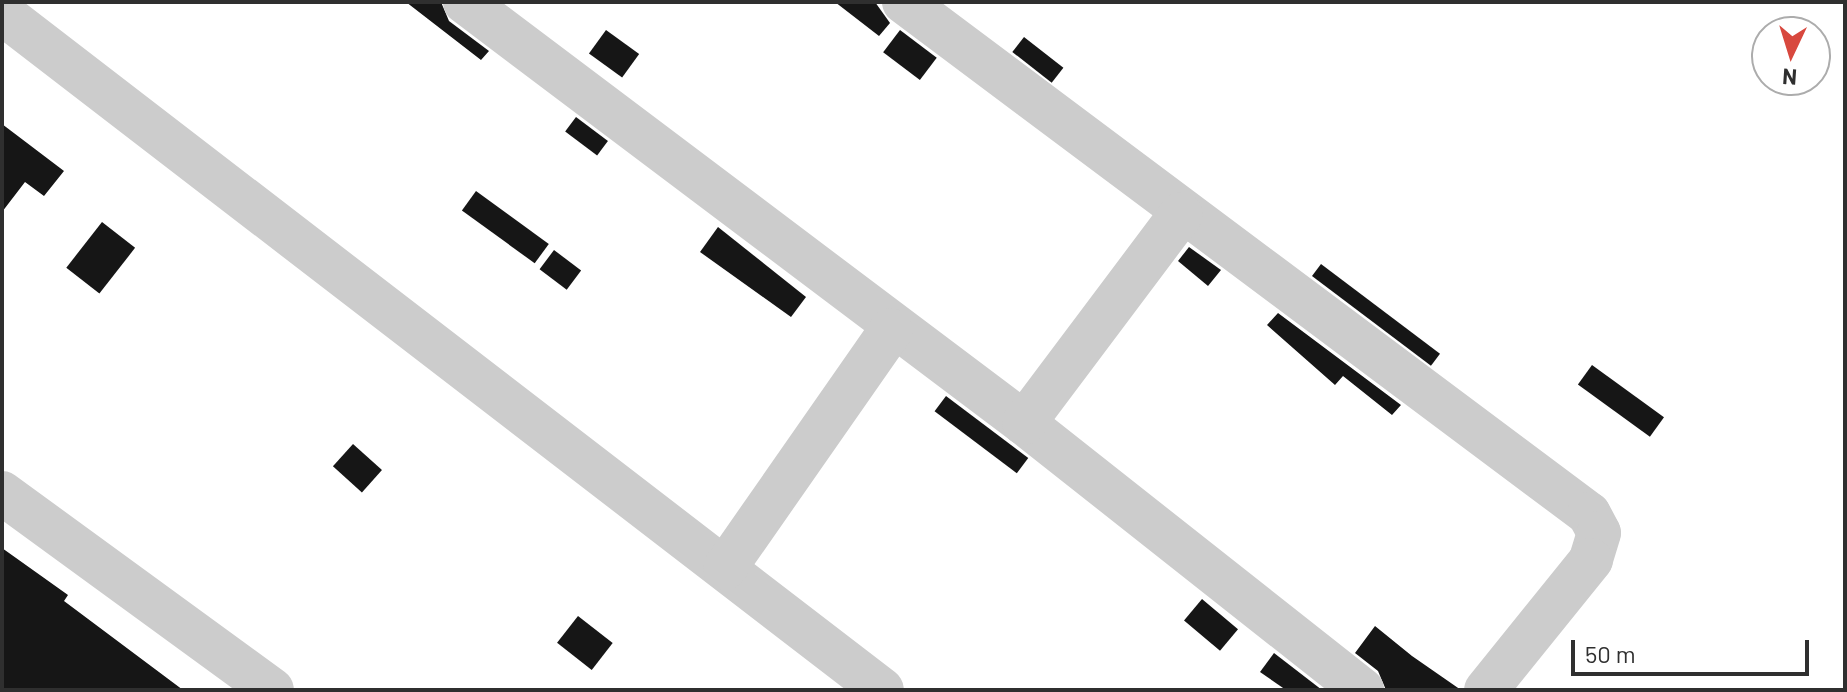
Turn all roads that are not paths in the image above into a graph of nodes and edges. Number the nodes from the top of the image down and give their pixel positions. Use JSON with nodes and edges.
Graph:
{"nodes":[{"id":1,"x":465,"y":2,"type":"edge"},
{"id":2,"x":904,"y":2,"type":"edge"},
{"id":3,"x":2,"y":13,"type":"edge"},
{"id":4,"x":1181,"y":214,"type":"junction"},
{"id":5,"x":891,"y":330,"type":"junction"},
{"id":6,"x":1024,"y":423,"type":"junction"},
{"id":7,"x":2,"y":493,"type":"edge"},
{"id":8,"x":725,"y":568,"type":"junction"},
{"id":9,"x":272,"y":690,"type":"edge"},
{"id":10,"x":882,"y":690,"type":"edge"},
{"id":11,"x":1362,"y":690,"type":"edge"},
{"id":12,"x":1486,"y":690,"type":"edge"}],
"edges":[{"from":1,"to":5,"type":"street"},
{"from":2,"to":4,"type":"street"},
{"from":3,"to":8,"type":"street"},
{"from":4,"to":6,"type":"street"},
{"from":4,"to":12,"type":"street"},
{"from":5,"to":6,"type":"street"},
{"from":5,"to":8,"type":"street"},
{"from":6,"to":11,"type":"street"},
{"from":7,"to":9,"type":"street"},
{"from":8,"to":10,"type":"street"}]}
